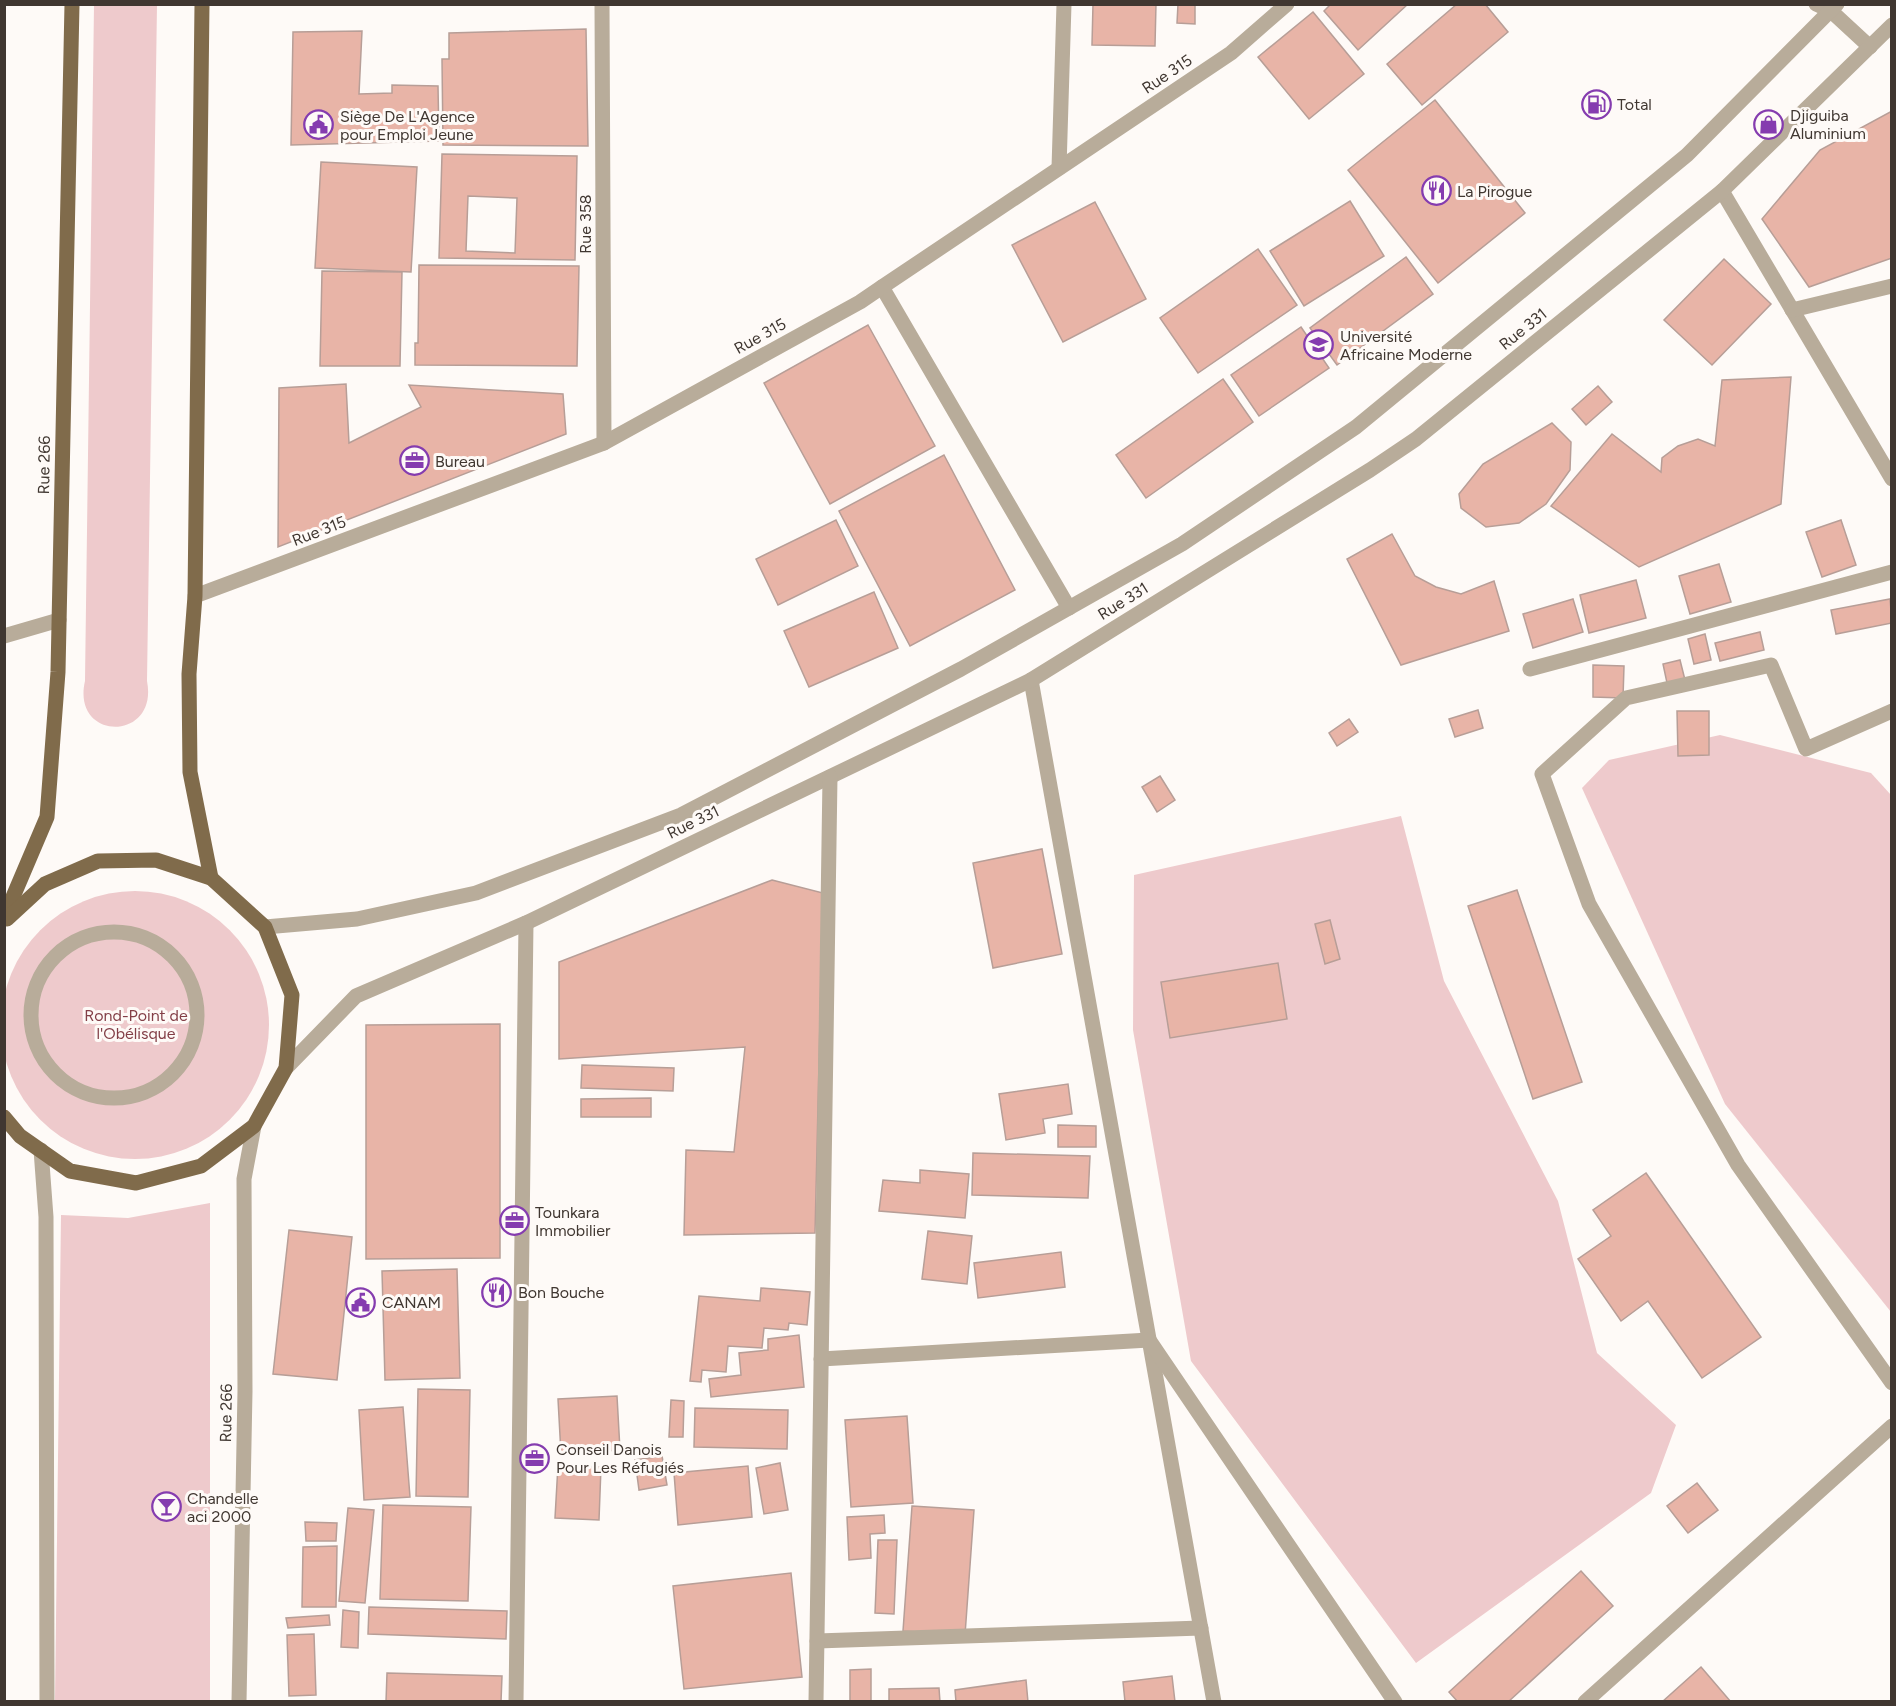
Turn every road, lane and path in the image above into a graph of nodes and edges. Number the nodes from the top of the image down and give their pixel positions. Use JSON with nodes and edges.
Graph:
{"nodes":[{"id":1,"x":72,"y":4,"type":"edge"},
{"id":2,"x":202,"y":4,"type":"edge"},
{"id":3,"x":602,"y":4,"type":"edge"},
{"id":4,"x":1064,"y":4,"type":"edge"},
{"id":5,"x":1287,"y":4,"type":"edge"},
{"id":6,"x":1816,"y":4,"type":"edge"},
{"id":7,"x":1834,"y":8,"type":"edge"},
{"id":8,"x":1892,"y":25,"type":"edge"},
{"id":9,"x":1870,"y":46,"type":"junction"},
{"id":10,"x":1059,"y":168,"type":"junction"},
{"id":11,"x":1722,"y":191,"type":"junction"},
{"id":12,"x":1892,"y":286,"type":"edge"},
{"id":13,"x":882,"y":287,"type":"junction"},
{"id":14,"x":1792,"y":310,"type":"junction"},
{"id":15,"x":604,"y":443,"type":"junction"},
{"id":16,"x":1892,"y":479,"type":"edge"},
{"id":17,"x":1892,"y":572,"type":"edge"},
{"id":18,"x":195,"y":596,"type":"junction"},
{"id":19,"x":1069,"y":609,"type":"junction"},
{"id":20,"x":59,"y":620,"type":"junction"},
{"id":21,"x":4,"y":636,"type":"edge"},
{"id":22,"x":1530,"y":669,"type":"dead end"},
{"id":23,"x":1031,"y":680,"type":"junction"},
{"id":24,"x":1892,"y":711,"type":"edge"},
{"id":25,"x":830,"y":777,"type":"junction"},
{"id":26,"x":211,"y":878,"type":"junction"},
{"id":27,"x":4,"y":920,"type":"edge"},
{"id":28,"x":526,"y":923,"type":"junction"},
{"id":29,"x":265,"y":927,"type":"junction"},
{"id":30,"x":32,"y":1003,"type":"joint"},
{"id":31,"x":286,"y":1068,"type":"junction"},
{"id":32,"x":4,"y":1117,"type":"edge"},
{"id":33,"x":254,"y":1126,"type":"junction"},
{"id":34,"x":4,"y":1132,"type":"edge"},
{"id":35,"x":20,"y":1136,"type":"junction"},
{"id":36,"x":41,"y":1150,"type":"junction"},
{"id":37,"x":1149,"y":1340,"type":"junction"},
{"id":38,"x":821,"y":1359,"type":"junction"},
{"id":39,"x":1892,"y":1383,"type":"edge"},
{"id":40,"x":1892,"y":1426,"type":"edge"},
{"id":41,"x":1201,"y":1628,"type":"junction"},
{"id":42,"x":817,"y":1641,"type":"junction"},
{"id":43,"x":47,"y":1701,"type":"edge"},
{"id":44,"x":239,"y":1701,"type":"edge"},
{"id":45,"x":516,"y":1701,"type":"edge"},
{"id":46,"x":816,"y":1701,"type":"edge"},
{"id":47,"x":1214,"y":1701,"type":"edge"},
{"id":48,"x":1395,"y":1701,"type":"edge"},
{"id":49,"x":1585,"y":1701,"type":"edge"}],
"edges":[{"from":1,"to":20,"type":"main road","name":"Rue 266"},
{"from":2,"to":18,"type":"main road"},
{"from":3,"to":15,"type":"street","name":"Rue 358"},
{"from":4,"to":10,"type":"street"},
{"from":5,"to":10,"type":"street","name":"Rue 315"},
{"from":6,"to":7,"type":"street"},
{"from":7,"to":9,"type":"street"},
{"from":7,"to":19,"type":"street","name":"Rue 331"},
{"from":8,"to":9,"type":"street","name":"Rue 331"},
{"from":9,"to":11,"type":"street","name":"Rue 331"},
{"from":10,"to":13,"type":"street","name":"Rue 315"},
{"from":11,"to":14,"type":"street"},
{"from":11,"to":23,"type":"street","name":"Rue 331"},
{"from":12,"to":14,"type":"street"},
{"from":13,"to":15,"type":"street","name":"Rue 315"},
{"from":13,"to":19,"type":"street"},
{"from":14,"to":16,"type":"street"},
{"from":15,"to":18,"type":"street","name":"Rue 315"},
{"from":17,"to":22,"type":"street"},
{"from":18,"to":26,"type":"main road"},
{"from":19,"to":29,"type":"street","name":"Rue 331"},
{"from":20,"to":21,"type":"street"},
{"from":20,"to":27,"type":"main road","name":"Rue 266"},
{"from":23,"to":25,"type":"street","name":"Rue 331"},
{"from":23,"to":37,"type":"street"},
{"from":24,"to":39,"type":"street"},
{"from":25,"to":28,"type":"street","name":"Rue 331"},
{"from":25,"to":38,"type":"street"},
{"from":26,"to":27,"type":"main road"},
{"from":26,"to":29,"type":"main road"},
{"from":28,"to":31,"type":"street","name":"Rue 331"},
{"from":28,"to":45,"type":"street"},
{"from":29,"to":31,"type":"main road"},
{"from":30,"to":30,"type":"street"},
{"from":31,"to":33,"type":"main road"},
{"from":32,"to":35,"type":"main road"},
{"from":33,"to":36,"type":"main road"},
{"from":33,"to":44,"type":"street","name":"Rue 266"},
{"from":34,"to":35,"type":"main road"},
{"from":35,"to":36,"type":"main road"},
{"from":36,"to":43,"type":"street"},
{"from":37,"to":38,"type":"street"},
{"from":37,"to":41,"type":"street"},
{"from":37,"to":48,"type":"street"},
{"from":38,"to":42,"type":"street"},
{"from":40,"to":49,"type":"street"},
{"from":41,"to":42,"type":"street"},
{"from":41,"to":47,"type":"street"},
{"from":42,"to":46,"type":"street"}]}
